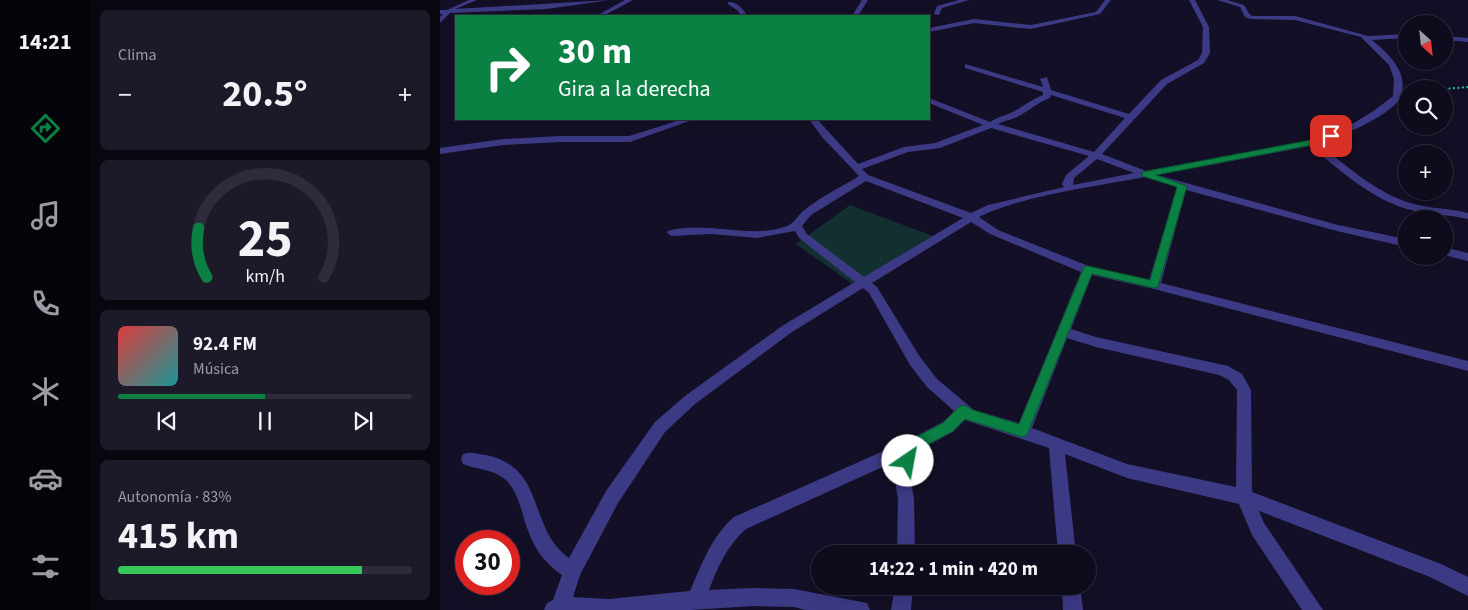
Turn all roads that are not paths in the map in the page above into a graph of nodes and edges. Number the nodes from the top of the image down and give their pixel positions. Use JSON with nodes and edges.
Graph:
{"nodes":[{"id":1,"x":474,"y":0,"type":"edge"},
{"id":2,"x":607,"y":0,"type":"edge"},
{"id":3,"x":630,"y":0,"type":"edge"},
{"id":4,"x":865,"y":0,"type":"edge"},
{"id":5,"x":966,"y":0,"type":"edge"},
{"id":6,"x":1108,"y":0,"type":"edge"},
{"id":7,"x":1192,"y":0,"type":"edge"},
{"id":8,"x":1220,"y":0,"type":"edge"},
{"id":9,"x":508,"y":1,"type":"edge"},
{"id":10,"x":730,"y":3,"type":"dead end"},
{"id":11,"x":1244,"y":3,"type":"edge"},
{"id":12,"x":513,"y":8,"type":"junction"},
{"id":13,"x":444,"y":12,"type":"edge"},
{"id":14,"x":937,"y":14,"type":"dead end"},
{"id":15,"x":531,"y":15,"type":"edge"},
{"id":16,"x":601,"y":15,"type":"edge"},
{"id":17,"x":744,"y":15,"type":"edge"},
{"id":18,"x":856,"y":15,"type":"edge"},
{"id":19,"x":440,"y":21,"type":"edge"},
{"id":20,"x":930,"y":30,"type":"edge"},
{"id":21,"x":1398,"y":36,"type":"edge"},
{"id":22,"x":1368,"y":39,"type":"junction"},
{"id":23,"x":1453,"y":39,"type":"edge"},
{"id":24,"x":1468,"y":40,"type":"edge"},
{"id":25,"x":968,"y":66,"type":"dead end"},
{"id":26,"x":1044,"y":79,"type":"dead end"},
{"id":27,"x":1048,"y":91,"type":"junction"},
{"id":28,"x":930,"y":100,"type":"edge"},
{"id":29,"x":1130,"y":117,"type":"junction"},
{"id":30,"x":688,"y":120,"type":"edge"},
{"id":31,"x":815,"y":120,"type":"edge"},
{"id":32,"x":991,"y":125,"type":"junction"},
{"id":33,"x":1312,"y":142,"type":"junction"},
{"id":34,"x":440,"y":151,"type":"edge"},
{"id":35,"x":1096,"y":155,"type":"junction"},
{"id":36,"x":855,"y":168,"type":"junction"},
{"id":37,"x":1145,"y":174,"type":"junction"},
{"id":38,"x":865,"y":177,"type":"junction"},
{"id":39,"x":1182,"y":186,"type":"junction"},
{"id":40,"x":1070,"y":188,"type":"junction"},
{"id":41,"x":1468,"y":216,"type":"edge"},
{"id":42,"x":971,"y":217,"type":"junction"},
{"id":43,"x":797,"y":226,"type":"junction"},
{"id":44,"x":672,"y":233,"type":"dead end"},
{"id":45,"x":1398,"y":241,"type":"edge"},
{"id":46,"x":1453,"y":253,"type":"edge"},
{"id":47,"x":1468,"y":257,"type":"edge"},
{"id":48,"x":1088,"y":270,"type":"junction"},
{"id":49,"x":864,"y":282,"type":"junction"},
{"id":50,"x":1154,"y":284,"type":"junction"},
{"id":51,"x":1064,"y":332,"type":"junction"},
{"id":52,"x":1468,"y":366,"type":"edge"},
{"id":53,"x":964,"y":411,"type":"junction"},
{"id":54,"x":1022,"y":431,"type":"junction"},
{"id":55,"x":1056,"y":443,"type":"junction"},
{"id":56,"x":910,"y":447,"type":"junction"},
{"id":57,"x":469,"y":459,"type":"dead end"},
{"id":58,"x":1244,"y":497,"type":"junction"},
{"id":59,"x":906,"y":545,"type":"edge"},
{"id":60,"x":1067,"y":545,"type":"edge"},
{"id":61,"x":572,"y":571,"type":"junction"},
{"id":62,"x":1468,"y":587,"type":"edge"},
{"id":63,"x":903,"y":595,"type":"edge"},
{"id":64,"x":1072,"y":595,"type":"edge"},
{"id":65,"x":696,"y":600,"type":"junction"},
{"id":66,"x":558,"y":609,"type":"edge"},
{"id":67,"x":860,"y":610,"type":"edge"},
{"id":68,"x":901,"y":610,"type":"edge"},
{"id":69,"x":1074,"y":610,"type":"edge"},
{"id":70,"x":1313,"y":610,"type":"edge"}],
"edges":[{"from":1,"to":13,"type":"street"},
{"from":2,"to":12,"type":"street"},
{"from":3,"to":16,"type":"street"},
{"from":4,"to":18,"type":"street"},
{"from":5,"to":14,"type":"street"},
{"from":6,"to":20,"type":"street"},
{"from":7,"to":29,"type":"street"},
{"from":8,"to":11,"type":"street"},
{"from":9,"to":12,"type":"street"},
{"from":10,"to":17,"type":"street"},
{"from":11,"to":22,"type":"street"},
{"from":12,"to":13,"type":"street"},
{"from":12,"to":15,"type":"street"},
{"from":13,"to":19,"type":"street"},
{"from":21,"to":22,"type":"street"},
{"from":22,"to":33,"type":"street"},
{"from":23,"to":24,"type":"street"},
{"from":25,"to":27,"type":"street"},
{"from":26,"to":27,"type":"street"},
{"from":27,"to":29,"type":"street"},
{"from":27,"to":32,"type":"street"},
{"from":28,"to":32,"type":"street"},
{"from":29,"to":35,"type":"street"},
{"from":30,"to":34,"type":"street"},
{"from":31,"to":36,"type":"street"},
{"from":32,"to":35,"type":"street"},
{"from":32,"to":36,"type":"street"},
{"from":33,"to":37,"type":"street"},
{"from":33,"to":41,"type":"street"},
{"from":35,"to":37,"type":"street"},
{"from":35,"to":40,"type":"street"},
{"from":36,"to":38,"type":"street"},
{"from":37,"to":39,"type":"street"},
{"from":37,"to":40,"type":"street"},
{"from":38,"to":42,"type":"street"},
{"from":38,"to":43,"type":"street"},
{"from":39,"to":45,"type":"street"},
{"from":39,"to":50,"type":"street"},
{"from":40,"to":42,"type":"street"},
{"from":42,"to":48,"type":"street"},
{"from":42,"to":49,"type":"street"},
{"from":43,"to":44,"type":"street"},
{"from":43,"to":49,"type":"street"},
{"from":46,"to":47,"type":"street"},
{"from":48,"to":50,"type":"street"},
{"from":48,"to":51,"type":"street"},
{"from":49,"to":53,"type":"street"},
{"from":49,"to":61,"type":"street"},
{"from":50,"to":52,"type":"street"},
{"from":51,"to":54,"type":"street"},
{"from":51,"to":58,"type":"street"},
{"from":53,"to":54,"type":"street"},
{"from":53,"to":56,"type":"street"},
{"from":54,"to":55,"type":"street"},
{"from":55,"to":58,"type":"street"},
{"from":55,"to":60,"type":"street"},
{"from":56,"to":59,"type":"street"},
{"from":56,"to":65,"type":"street"},
{"from":57,"to":61,"type":"street"},
{"from":58,"to":62,"type":"street"},
{"from":58,"to":70,"type":"street"},
{"from":61,"to":66,"type":"street"},
{"from":63,"to":68,"type":"street"},
{"from":64,"to":69,"type":"street"},
{"from":65,"to":66,"type":"street"},
{"from":65,"to":67,"type":"street"}]}
